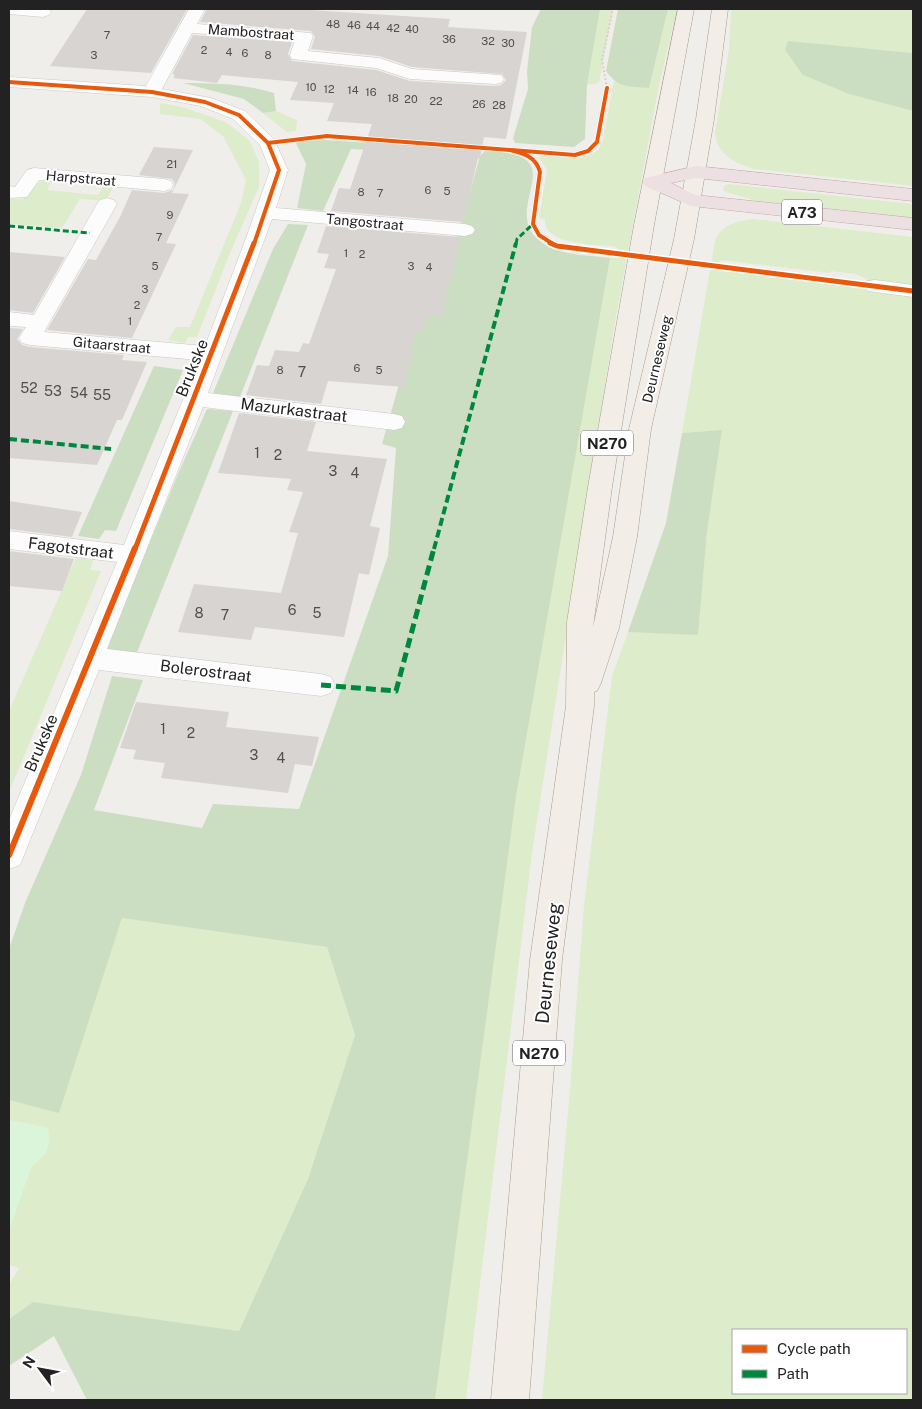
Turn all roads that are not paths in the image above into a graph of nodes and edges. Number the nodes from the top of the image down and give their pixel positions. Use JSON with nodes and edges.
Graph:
{"nodes":[{"id":1,"x":9,"y":9,"type":"edge"},
{"id":2,"x":197,"y":9,"type":"edge"},
{"id":3,"x":686,"y":9,"type":"edge"},
{"id":4,"x":720,"y":9,"type":"edge"},
{"id":5,"x":43,"y":12,"type":"dead end"},
{"id":6,"x":186,"y":28,"type":"junction"},
{"id":7,"x":495,"y":78,"type":"dead end"},
{"id":8,"x":9,"y":82,"type":"edge"},
{"id":9,"x":152,"y":92,"type":"junction"},
{"id":10,"x":696,"y":172,"type":"junction"},
{"id":11,"x":652,"y":182,"type":"junction"},
{"id":12,"x":164,"y":185,"type":"dead end"},
{"id":13,"x":9,"y":192,"type":"edge"},
{"id":14,"x":913,"y":195,"type":"edge"},
{"id":15,"x":691,"y":200,"type":"junction"},
{"id":16,"x":108,"y":204,"type":"dead end"},
{"id":17,"x":266,"y":213,"type":"junction"},
{"id":18,"x":913,"y":224,"type":"edge"},
{"id":19,"x":465,"y":230,"type":"dead end"},
{"id":20,"x":875,"y":286,"type":"dead end"},
{"id":21,"x":913,"y":290,"type":"edge"},
{"id":22,"x":9,"y":319,"type":"edge"},
{"id":23,"x":40,"y":322,"type":"junction"},
{"id":24,"x":213,"y":354,"type":"junction"},
{"id":25,"x":195,"y":399,"type":"junction"},
{"id":26,"x":394,"y":422,"type":"dead end"},
{"id":27,"x":9,"y":540,"type":"edge"},
{"id":28,"x":132,"y":555,"type":"junction"},
{"id":29,"x":91,"y":658,"type":"junction"},
{"id":30,"x":321,"y":685,"type":"dead end"},
{"id":31,"x":580,"y":706,"type":"junction"},
{"id":32,"x":9,"y":855,"type":"edge"},
{"id":33,"x":510,"y":1400,"type":"edge"}],
"edges":[{"from":1,"to":5,"type":"street"},
{"from":2,"to":6,"type":"street","name":"Mambostraat"},
{"from":3,"to":11,"type":"main road","name":"Deurneseweg","number":"N270"},
{"from":4,"to":10,"type":"main road","name":"Deurneseweg","number":"N270"},
{"from":6,"to":7,"type":"street","name":"Mambostraat"},
{"from":6,"to":9,"type":"street","name":"Mambostraat"},
{"from":8,"to":9,"type":"street","name":"Brukske"},
{"from":9,"to":17,"type":"street","name":"Brukske"},
{"from":10,"to":11,"type":"highway"},
{"from":10,"to":14,"type":"highway","number":"A73"},
{"from":10,"to":15,"type":"main road","name":"Deurneseweg","number":"N270"},
{"from":11,"to":15,"type":"highway"},
{"from":11,"to":31,"type":"main road","name":"Deurneseweg","number":"N270"},
{"from":12,"to":13,"type":"street","name":"Harpstraat"},
{"from":15,"to":18,"type":"highway","number":"A73"},
{"from":15,"to":31,"type":"main road","name":"Deurneseweg","number":"N270"},
{"from":16,"to":23,"type":"street","name":"Gitaarstraat"},
{"from":17,"to":19,"type":"street","name":"Tangostraat"},
{"from":17,"to":24,"type":"street","name":"Brukske"},
{"from":20,"to":21,"type":"street"},
{"from":22,"to":23,"type":"street"},
{"from":23,"to":24,"type":"street","name":"Gitaarstraat"},
{"from":24,"to":25,"type":"street","name":"Brukske"},
{"from":25,"to":26,"type":"street","name":"Mazurkastraat"},
{"from":25,"to":28,"type":"street","name":"Brukske"},
{"from":27,"to":28,"type":"street","name":"Fagotstraat"},
{"from":28,"to":29,"type":"street","name":"Brukske"},
{"from":29,"to":30,"type":"street","name":"Bolerostraat"},
{"from":29,"to":32,"type":"street","name":"Brukske"},
{"from":31,"to":33,"type":"main road","name":"Deurneseweg","number":"N270"}]}
